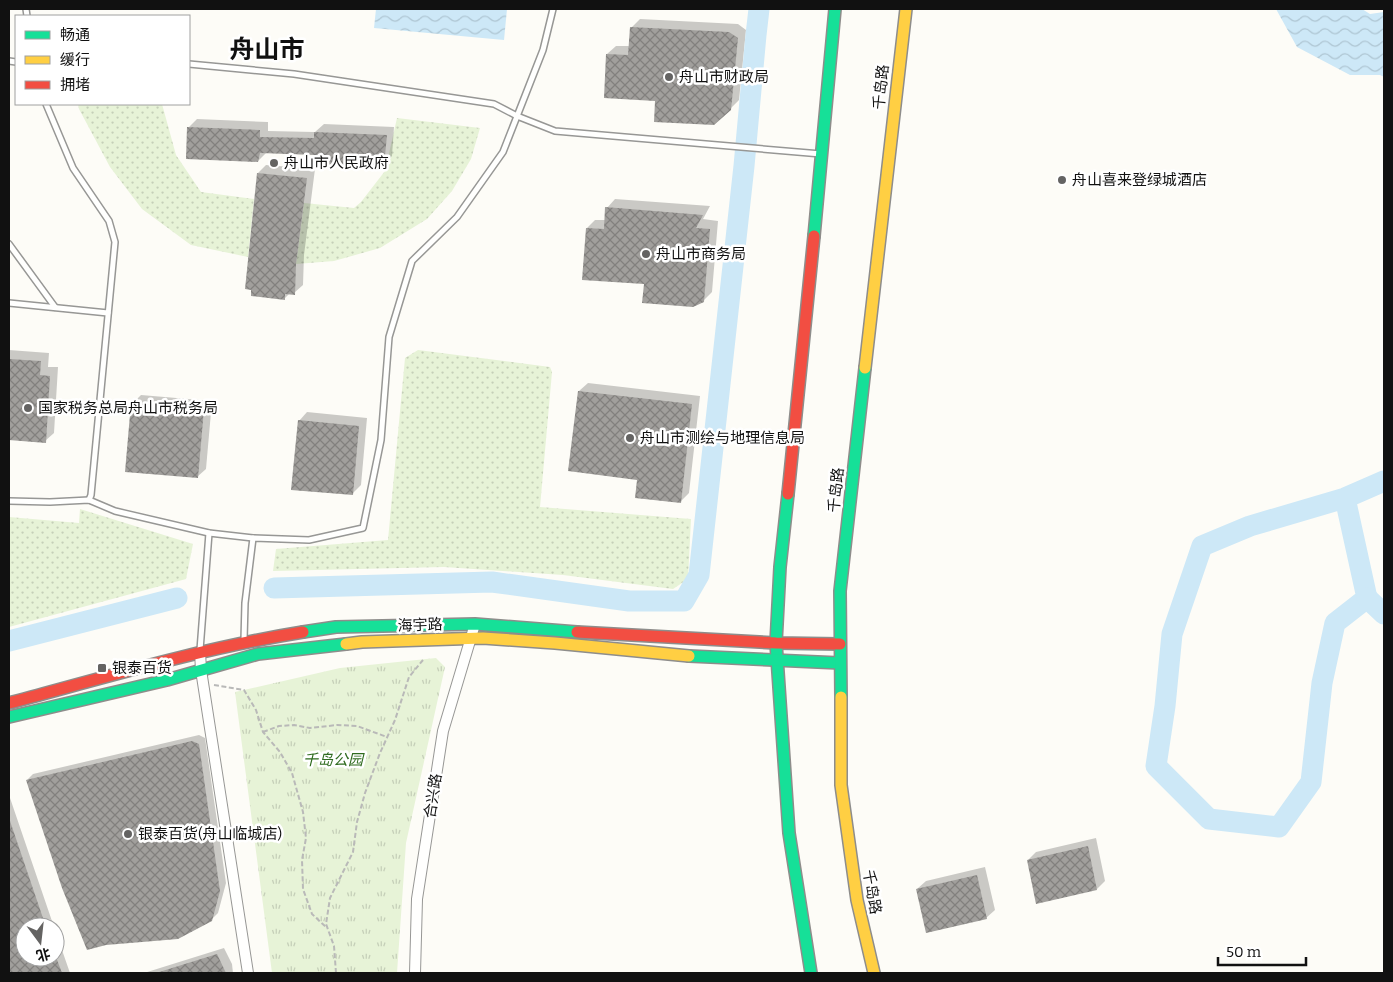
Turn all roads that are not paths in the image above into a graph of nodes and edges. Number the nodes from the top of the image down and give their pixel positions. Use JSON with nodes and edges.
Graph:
{"nodes":[{"id":1,"x":553,"y":9,"type":"edge"},
{"id":2,"x":836,"y":9,"type":"edge"},
{"id":3,"x":906,"y":9,"type":"edge"},
{"id":4,"x":190,"y":64,"type":"edge"},
{"id":5,"x":46,"y":105,"type":"edge"},
{"id":6,"x":517,"y":116,"type":"junction"},
{"id":7,"x":822,"y":154,"type":"junction"},
{"id":8,"x":9,"y":244,"type":"edge"},
{"id":9,"x":9,"y":302,"type":"edge"},
{"id":10,"x":55,"y":307,"type":"junction"},
{"id":11,"x":108,"y":313,"type":"junction"},
{"id":12,"x":89,"y":500,"type":"junction"},
{"id":13,"x":9,"y":501,"type":"edge"},
{"id":14,"x":209,"y":533,"type":"junction"},
{"id":15,"x":254,"y":538,"type":"junction"},
{"id":16,"x":475,"y":624,"type":"junction"},
{"id":17,"x":471,"y":638,"type":"junction"},
{"id":18,"x":776,"y":642,"type":"junction"},
{"id":19,"x":243,"y":643,"type":"junction"},
{"id":20,"x":840,"y":644,"type":"junction"},
{"id":21,"x":200,"y":652,"type":"junction"},
{"id":22,"x":777,"y":660,"type":"junction"},
{"id":23,"x":840,"y":663,"type":"junction"},
{"id":24,"x":201,"y":670,"type":"junction"},
{"id":25,"x":9,"y":703,"type":"edge"},
{"id":26,"x":9,"y":717,"type":"edge"},
{"id":27,"x":248,"y":973,"type":"edge"},
{"id":28,"x":415,"y":973,"type":"edge"},
{"id":29,"x":811,"y":973,"type":"edge"},
{"id":30,"x":874,"y":973,"type":"edge"}],
"edges":[{"from":1,"to":6,"type":"lane"},
{"from":2,"to":7,"type":"street"},
{"from":3,"to":20,"type":"street","name":"千岛路"},
{"from":4,"to":6,"type":"lane"},
{"from":5,"to":11,"type":"lane"},
{"from":6,"to":7,"type":"lane"},
{"from":6,"to":15,"type":"lane"},
{"from":7,"to":18,"type":"street"},
{"from":8,"to":10,"type":"lane"},
{"from":9,"to":10,"type":"lane"},
{"from":10,"to":11,"type":"lane"},
{"from":11,"to":12,"type":"lane"},
{"from":12,"to":13,"type":"lane"},
{"from":12,"to":14,"type":"lane"},
{"from":14,"to":15,"type":"lane"},
{"from":14,"to":21,"type":"lane"},
{"from":15,"to":19,"type":"lane"},
{"from":16,"to":17,"type":"street","name":"合兴路"},
{"from":16,"to":18,"type":"street","name":"海宇路"},
{"from":16,"to":19,"type":"street","name":"海宇路"},
{"from":17,"to":22,"type":"street","name":"海宇路"},
{"from":17,"to":24,"type":"street","name":"海宇路"},
{"from":17,"to":28,"type":"street","name":"合兴路"},
{"from":18,"to":20,"type":"street","name":"海宇路"},
{"from":18,"to":22,"type":"street"},
{"from":19,"to":21,"type":"street","name":"海宇路"},
{"from":20,"to":23,"type":"street","name":"千岛路"},
{"from":21,"to":24,"type":"street"},
{"from":21,"to":25,"type":"street","name":"海宇路"},
{"from":22,"to":23,"type":"street","name":"海宇路"},
{"from":22,"to":29,"type":"street"},
{"from":23,"to":30,"type":"street","name":"千岛路"},
{"from":24,"to":26,"type":"street","name":"海宇路"},
{"from":24,"to":27,"type":"street"}]}
